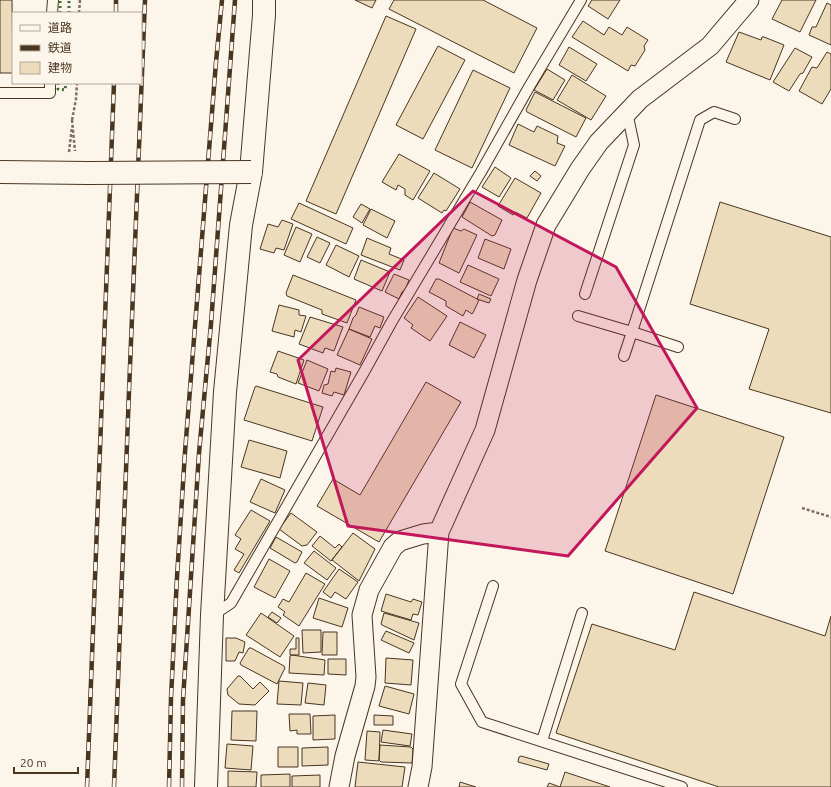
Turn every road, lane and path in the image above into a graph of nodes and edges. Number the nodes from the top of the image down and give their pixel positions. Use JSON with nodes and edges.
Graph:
{"nodes":[{"id":1,"x":52,"y":0,"type":"edge"},
{"id":2,"x":80,"y":0,"type":"edge"},
{"id":3,"x":581,"y":0,"type":"edge"},
{"id":4,"x":749,"y":0,"type":"edge"},
{"id":5,"x":265,"y":5,"type":"edge"},
{"id":6,"x":52,"y":12,"type":"edge"},
{"id":7,"x":79,"y":12,"type":"edge"},
{"id":8,"x":50,"y":84,"type":"edge"},
{"id":9,"x":77,"y":84,"type":"edge"},
{"id":10,"x":0,"y":93,"type":"edge"},
{"id":11,"x":627,"y":112,"type":"junction"},
{"id":12,"x":735,"y":119,"type":"dead end"},
{"id":13,"x":69,"y":153,"type":"dead end"},
{"id":14,"x":0,"y":172,"type":"edge"},
{"id":15,"x":251,"y":172,"type":"junction"},
{"id":16,"x":585,"y":294,"type":"dead end"},
{"id":17,"x":578,"y":316,"type":"dead end"},
{"id":18,"x":632,"y":332,"type":"junction"},
{"id":19,"x":678,"y":347,"type":"dead end"},
{"id":20,"x":624,"y":356,"type":"dead end"},
{"id":21,"x":802,"y":508,"type":"dead end"},
{"id":22,"x":831,"y":517,"type":"edge"},
{"id":23,"x":438,"y":532,"type":"junction"},
{"id":24,"x":493,"y":586,"type":"dead end"},
{"id":25,"x":582,"y":613,"type":"dead end"},
{"id":26,"x":212,"y":616,"type":"junction"},
{"id":27,"x":542,"y":741,"type":"junction"},
{"id":28,"x":206,"y":787,"type":"edge"},
{"id":29,"x":339,"y":787,"type":"edge"},
{"id":30,"x":418,"y":787,"type":"edge"},
{"id":31,"x":682,"y":787,"type":"edge"}],
"edges":[{"from":1,"to":6,"type":"lane"},
{"from":2,"to":7,"type":"path"},
{"from":3,"to":26,"type":"lane"},
{"from":4,"to":11,"type":"street"},
{"from":5,"to":15,"type":"street"},
{"from":8,"to":10,"type":"lane"},
{"from":9,"to":13,"type":"path"},
{"from":11,"to":16,"type":"lane"},
{"from":11,"to":23,"type":"street"},
{"from":12,"to":18,"type":"lane"},
{"from":14,"to":15,"type":"street","bridge":true},
{"from":15,"to":26,"type":"street"},
{"from":17,"to":18,"type":"lane"},
{"from":18,"to":19,"type":"lane"},
{"from":18,"to":20,"type":"lane"},
{"from":21,"to":22,"type":"path"},
{"from":23,"to":29,"type":"street"},
{"from":23,"to":30,"type":"street"},
{"from":24,"to":27,"type":"lane"},
{"from":25,"to":27,"type":"lane"},
{"from":26,"to":28,"type":"street"},
{"from":27,"to":31,"type":"lane"}]}
